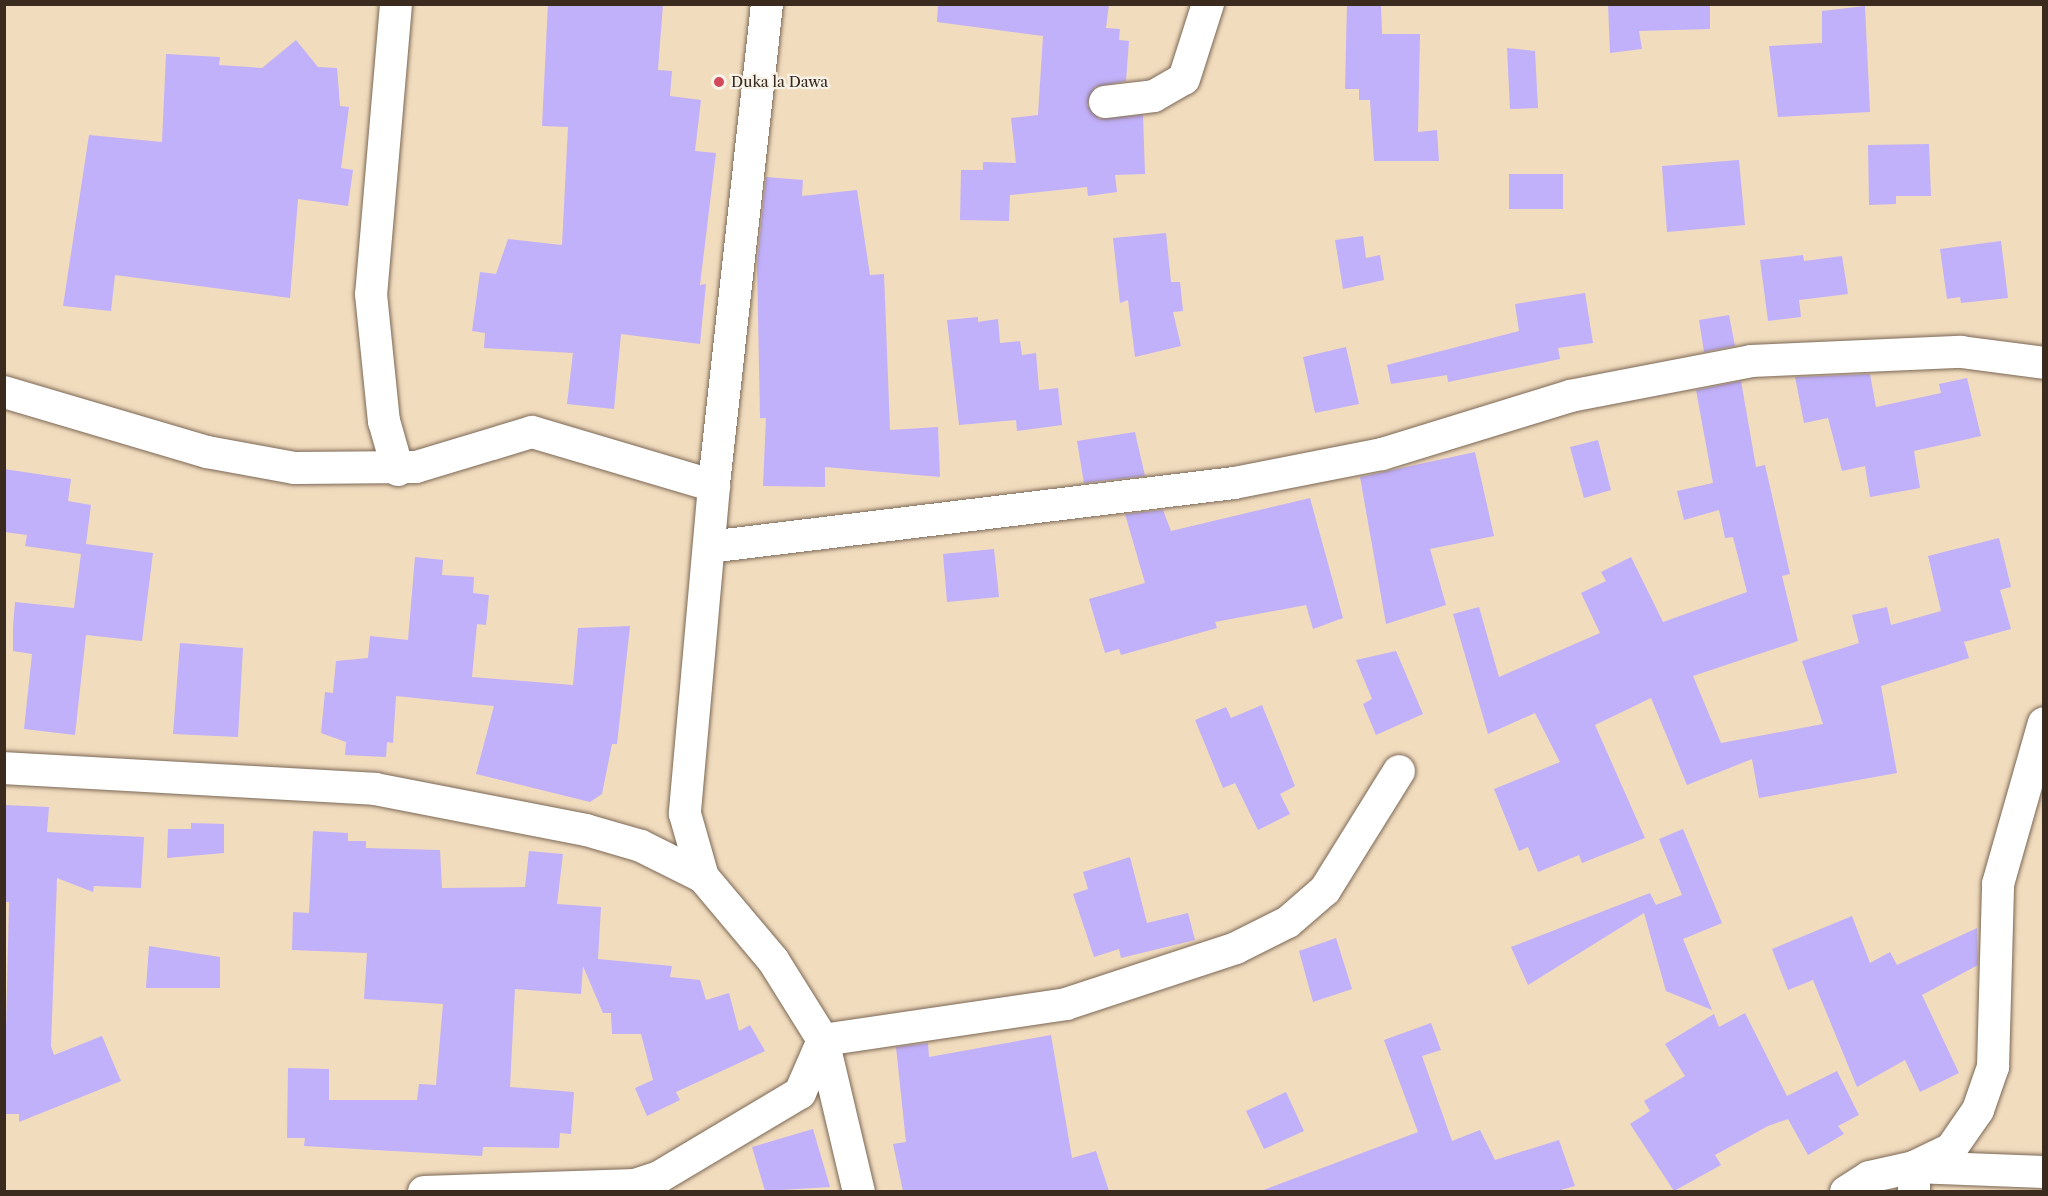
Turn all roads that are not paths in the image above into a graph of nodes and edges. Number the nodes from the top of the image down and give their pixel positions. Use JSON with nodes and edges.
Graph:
{"nodes":[{"id":1,"x":396,"y":4,"type":"edge"},
{"id":2,"x":767,"y":4,"type":"edge"},
{"id":3,"x":1208,"y":4,"type":"edge"},
{"id":4,"x":1105,"y":102,"type":"dead end"},
{"id":5,"x":2043,"y":363,"type":"edge"},
{"id":6,"x":4,"y":392,"type":"edge"},
{"id":7,"x":398,"y":470,"type":"junction"},
{"id":8,"x":714,"y":486,"type":"junction"},
{"id":9,"x":709,"y":547,"type":"junction"},
{"id":10,"x":2043,"y":723,"type":"edge"},
{"id":11,"x":4,"y":768,"type":"edge"},
{"id":12,"x":1399,"y":771,"type":"dead end"},
{"id":13,"x":2035,"y":787,"type":"edge"},
{"id":14,"x":703,"y":877,"type":"junction"},
{"id":15,"x":823,"y":1040,"type":"junction"},
{"id":16,"x":2043,"y":1172,"type":"edge"},
{"id":17,"x":1914,"y":1179,"type":"edge"},
{"id":18,"x":424,"y":1191,"type":"edge"},
{"id":19,"x":859,"y":1191,"type":"edge"},
{"id":20,"x":1846,"y":1191,"type":"edge"}],
"edges":[{"from":1,"to":7,"type":"street"},
{"from":2,"to":8,"type":"street"},
{"from":3,"to":4,"type":"street"},
{"from":5,"to":9,"type":"street"},
{"from":6,"to":7,"type":"street"},
{"from":7,"to":8,"type":"street"},
{"from":8,"to":9,"type":"street"},
{"from":9,"to":14,"type":"street"},
{"from":10,"to":13,"type":"street"},
{"from":11,"to":14,"type":"street"},
{"from":12,"to":15,"type":"street"},
{"from":13,"to":17,"type":"street"},
{"from":14,"to":15,"type":"street"},
{"from":15,"to":18,"type":"street"},
{"from":15,"to":19,"type":"street"},
{"from":16,"to":17,"type":"street"},
{"from":17,"to":20,"type":"street"}]}
